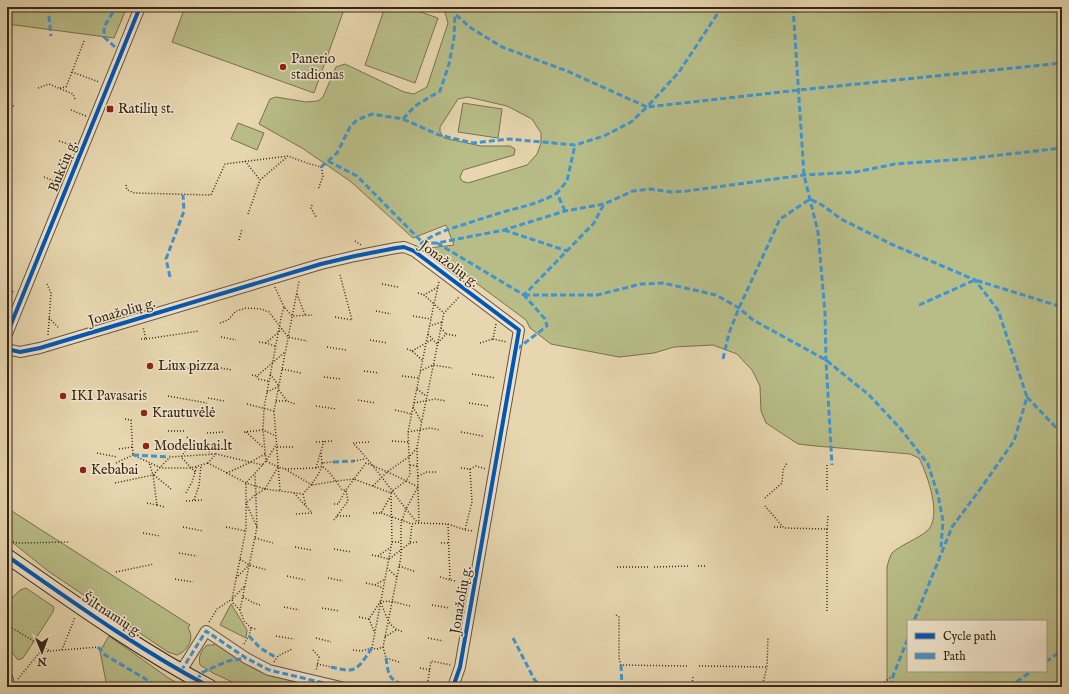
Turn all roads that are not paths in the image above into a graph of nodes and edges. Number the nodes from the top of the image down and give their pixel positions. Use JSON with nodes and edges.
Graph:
{"nodes":[{"id":1,"x":140,"y":7,"type":"edge"},
{"id":2,"x":7,"y":334,"type":"edge"},
{"id":3,"x":7,"y":349,"type":"edge"},
{"id":4,"x":8,"y":559,"type":"edge"},
{"id":5,"x":181,"y":671,"type":"junction"},
{"id":6,"x":210,"y":687,"type":"edge"},
{"id":7,"x":342,"y":687,"type":"edge"},
{"id":8,"x":453,"y":687,"type":"edge"}],
"edges":[{"from":1,"to":2,"type":"street","name":"Bukčių g."},
{"from":3,"to":8,"type":"street","name":"Jonažolių g."},
{"from":4,"to":5,"type":"street","name":"Šiltnamių g."},
{"from":5,"to":6,"type":"street","name":"Šiltnamių g."},
{"from":5,"to":7,"type":"street"}]}
